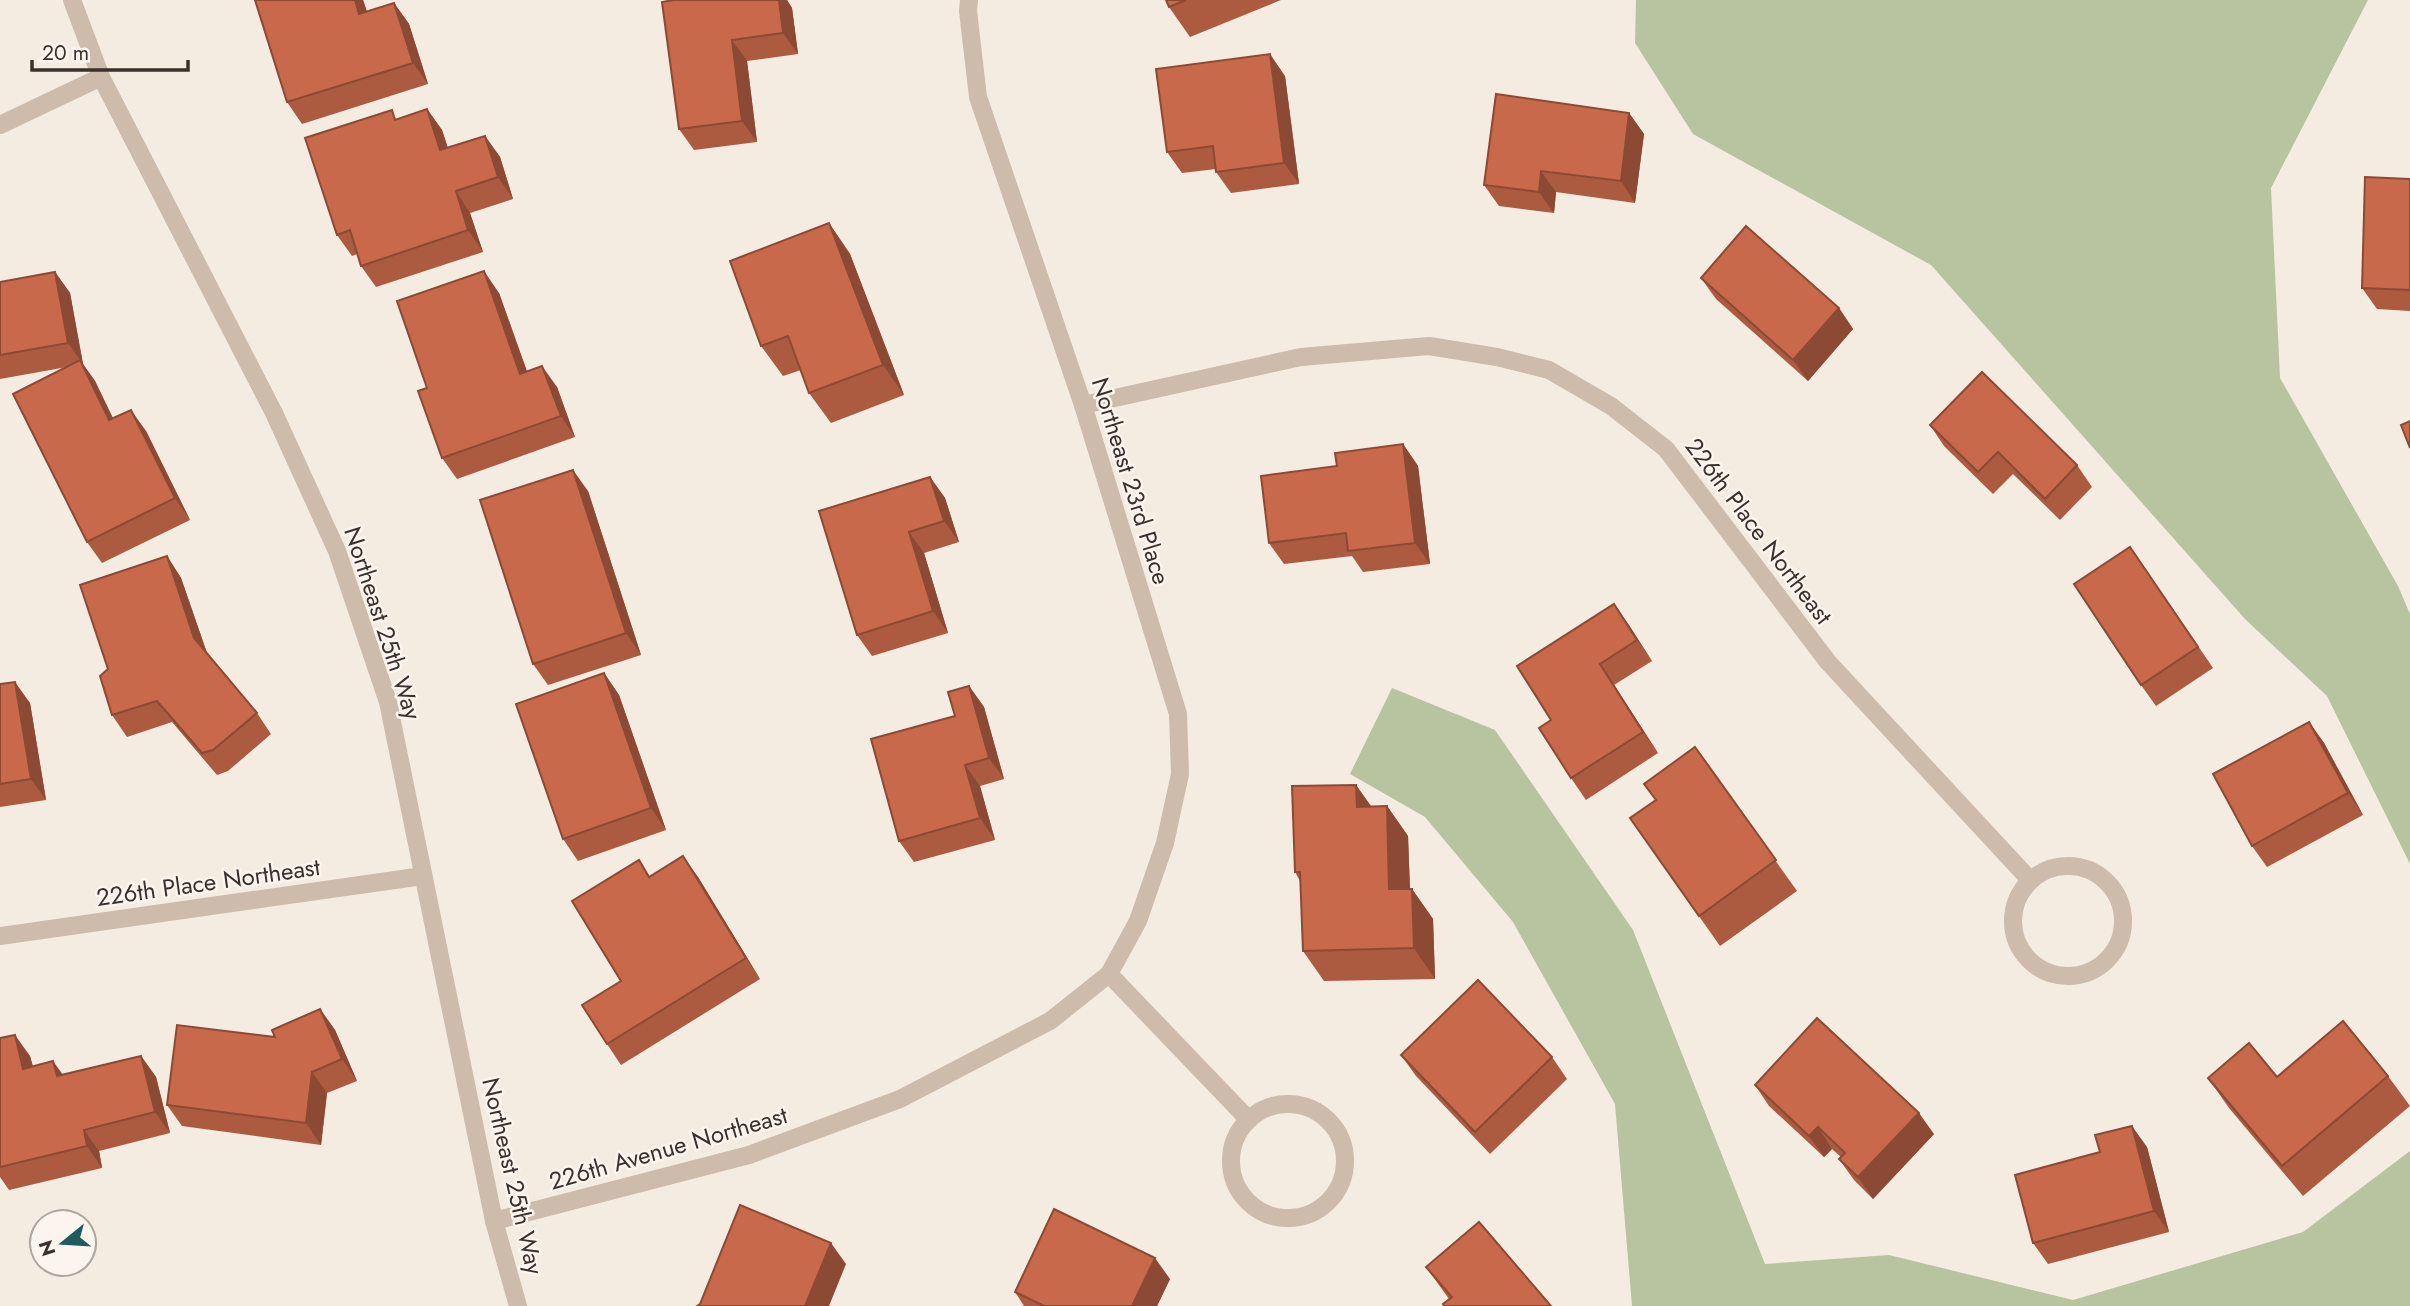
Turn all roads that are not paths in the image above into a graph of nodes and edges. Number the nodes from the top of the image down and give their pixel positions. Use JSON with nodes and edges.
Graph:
{"nodes":[{"id":1,"x":72,"y":0,"type":"edge"},
{"id":2,"x":969,"y":0,"type":"edge"},
{"id":3,"x":101,"y":78,"type":"junction"},
{"id":4,"x":0,"y":125,"type":"edge"},
{"id":5,"x":1083,"y":405,"type":"junction"},
{"id":6,"x":423,"y":876,"type":"junction"},
{"id":7,"x":2030,"y":880,"type":"junction"},
{"id":8,"x":0,"y":936,"type":"edge"},
{"id":9,"x":1109,"y":974,"type":"junction"},
{"id":10,"x":1248,"y":1119,"type":"junction"},
{"id":11,"x":494,"y":1221,"type":"junction"},
{"id":12,"x":518,"y":1306,"type":"edge"}],
"edges":[{"from":1,"to":3,"type":"street","name":"Northeast 25th Way"},
{"from":2,"to":5,"type":"street","name":"Northeast 23rd Place"},
{"from":3,"to":4,"type":"street"},
{"from":3,"to":6,"type":"street","name":"Northeast 25th Way"},
{"from":5,"to":7,"type":"street","name":"226th Place Northeast"},
{"from":5,"to":9,"type":"street","name":"Northeast 23rd Place"},
{"from":6,"to":8,"type":"street","name":"226th Place Northeast"},
{"from":6,"to":11,"type":"street","name":"Northeast 25th Way"},
{"from":7,"to":7,"type":"street"},
{"from":9,"to":10,"type":"street"},
{"from":9,"to":11,"type":"street","name":"226th Avenue Northeast"},
{"from":10,"to":10,"type":"street"},
{"from":11,"to":12,"type":"street","name":"Northeast 25th Way"}]}
